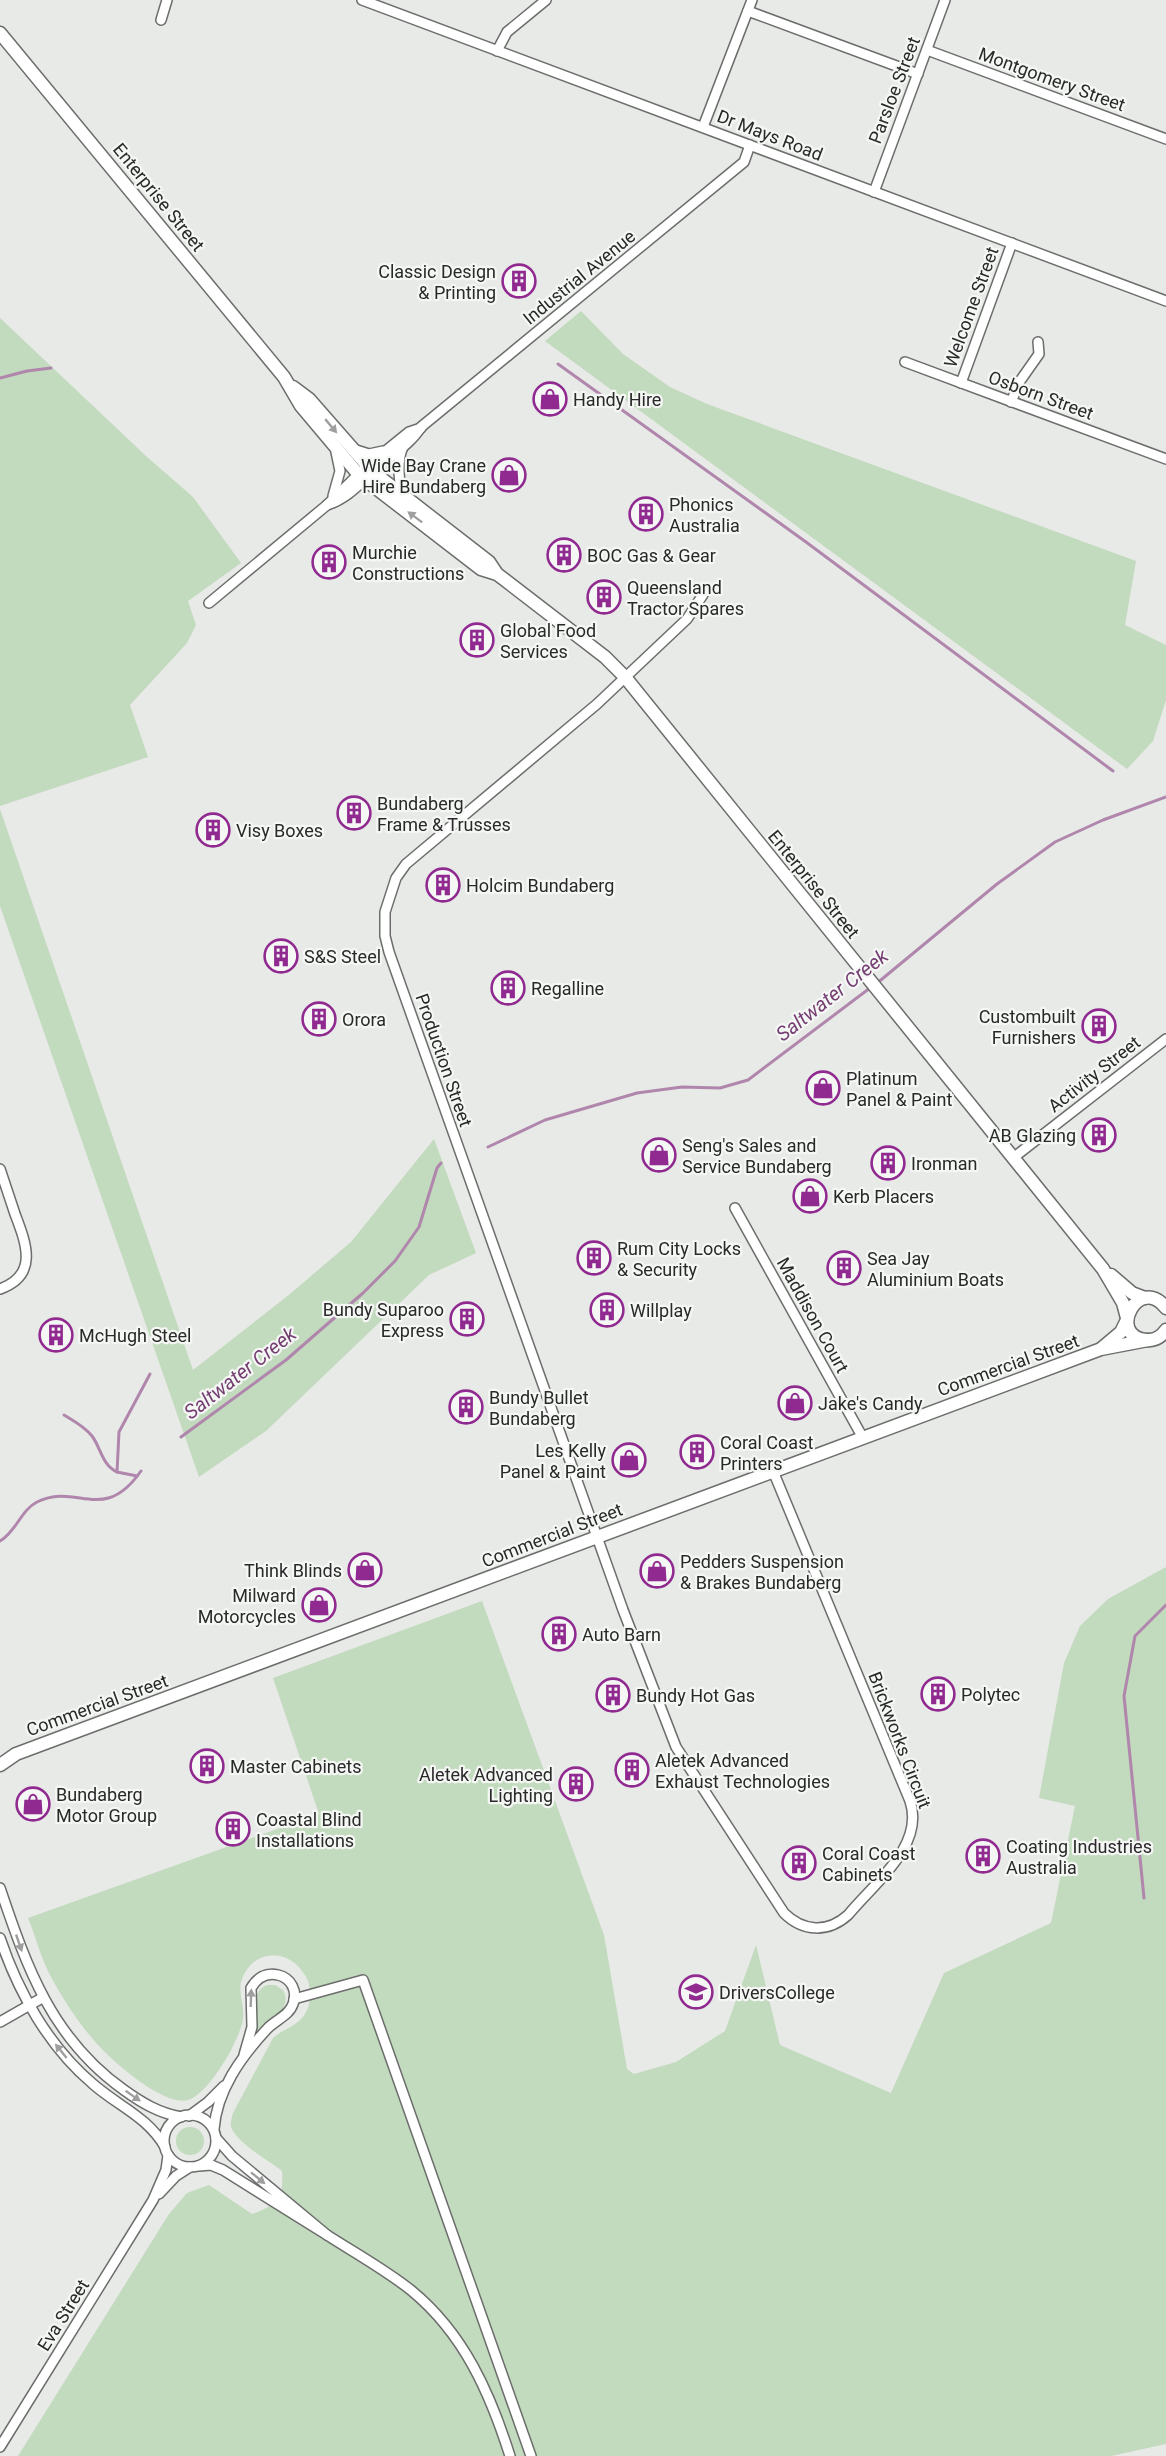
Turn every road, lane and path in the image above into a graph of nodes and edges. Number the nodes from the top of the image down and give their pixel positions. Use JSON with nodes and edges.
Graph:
{"nodes":[{"id":1,"x":167,"y":0,"type":"edge"},
{"id":2,"x":362,"y":0,"type":"edge"},
{"id":3,"x":546,"y":0,"type":"edge"},
{"id":4,"x":752,"y":0,"type":"edge"},
{"id":5,"x":945,"y":0,"type":"edge"},
{"id":6,"x":748,"y":11,"type":"junction"},
{"id":7,"x":161,"y":20,"type":"dead end"},
{"id":8,"x":0,"y":33,"type":"edge"},
{"id":9,"x":927,"y":50,"type":"junction"},
{"id":10,"x":497,"y":51,"type":"junction"},
{"id":11,"x":918,"y":74,"type":"junction"},
{"id":12,"x":703,"y":128,"type":"junction"},
{"id":13,"x":1166,"y":139,"type":"edge"},
{"id":14,"x":750,"y":145,"type":"junction"},
{"id":15,"x":874,"y":192,"type":"junction"},
{"id":16,"x":1012,"y":243,"type":"junction"},
{"id":17,"x":1166,"y":301,"type":"edge"},
{"id":18,"x":1038,"y":342,"type":"dead end"},
{"id":19,"x":905,"y":362,"type":"dead end"},
{"id":20,"x":961,"y":383,"type":"junction"},
{"id":21,"x":290,"y":385,"type":"junction"},
{"id":22,"x":1011,"y":402,"type":"junction"},
{"id":23,"x":421,"y":428,"type":"junction"},
{"id":24,"x":404,"y":445,"type":"junction"},
{"id":25,"x":348,"y":446,"type":"junction"},
{"id":26,"x":335,"y":449,"type":"junction"},
{"id":27,"x":388,"y":449,"type":"junction"},
{"id":28,"x":1166,"y":459,"type":"edge"},
{"id":29,"x":366,"y":473,"type":"junction"},
{"id":30,"x":405,"y":496,"type":"junction"},
{"id":31,"x":329,"y":502,"type":"junction"},
{"id":32,"x":497,"y":574,"type":"junction"},
{"id":33,"x":706,"y":590,"type":"dead end"},
{"id":34,"x":209,"y":603,"type":"dead end"},
{"id":35,"x":625,"y":677,"type":"junction"},
{"id":36,"x":1166,"y":1039,"type":"edge"},
{"id":37,"x":1013,"y":1158,"type":"junction"},
{"id":38,"x":0,"y":1169,"type":"edge"},
{"id":39,"x":735,"y":1208,"type":"dead end"},
{"id":40,"x":1103,"y":1269,"type":"junction"},
{"id":41,"x":0,"y":1289,"type":"edge"},
{"id":42,"x":1145,"y":1298,"type":"junction"},
{"id":43,"x":1166,"y":1308,"type":"edge"},
{"id":44,"x":1127,"y":1319,"type":"junction"},
{"id":45,"x":1166,"y":1330,"type":"edge"},
{"id":46,"x":1156,"y":1340,"type":"edge"},
{"id":47,"x":1101,"y":1349,"type":"junction"},
{"id":48,"x":863,"y":1438,"type":"junction"},
{"id":49,"x":773,"y":1471,"type":"junction"},
{"id":50,"x":597,"y":1538,"type":"junction"},
{"id":51,"x":16,"y":1754,"type":"junction"},
{"id":52,"x":0,"y":1755,"type":"edge"},
{"id":53,"x":0,"y":1765,"type":"edge"},
{"id":54,"x":0,"y":1888,"type":"edge"},
{"id":55,"x":0,"y":1938,"type":"edge"},
{"id":56,"x":42,"y":1998,"type":"junction"},
{"id":57,"x":294,"y":1999,"type":"junction"},
{"id":58,"x":30,"y":2006,"type":"junction"},
{"id":59,"x":0,"y":2022,"type":"edge"},
{"id":60,"x":244,"y":2055,"type":"junction"},
{"id":61,"x":226,"y":2084,"type":"junction"},
{"id":62,"x":185,"y":2116,"type":"junction"},
{"id":63,"x":215,"y":2133,"type":"junction"},
{"id":64,"x":167,"y":2151,"type":"junction"},
{"id":65,"x":195,"y":2166,"type":"junction"},
{"id":66,"x":153,"y":2200,"type":"junction"},
{"id":67,"x":327,"y":2235,"type":"junction"},
{"id":68,"x":0,"y":2446,"type":"edge"},
{"id":69,"x":510,"y":2456,"type":"edge"},
{"id":70,"x":531,"y":2456,"type":"edge"}],
"edges":[{"from":1,"to":7,"type":"street"},
{"from":2,"to":10,"type":"street","name":"Dr Mays Road"},
{"from":3,"to":10,"type":"street"},
{"from":4,"to":6,"type":"street"},
{"from":5,"to":9,"type":"street","name":"Parsloe Street"},
{"from":6,"to":11,"type":"street"},
{"from":6,"to":12,"type":"street"},
{"from":8,"to":21,"type":"street","name":"Enterprise Street"},
{"from":9,"to":11,"type":"street","name":"Parsloe Street"},
{"from":9,"to":13,"type":"street","name":"Montgomery Street"},
{"from":10,"to":12,"type":"street","name":"Dr Mays Road"},
{"from":11,"to":15,"type":"street","name":"Parsloe Street"},
{"from":12,"to":14,"type":"street","name":"Dr Mays Road"},
{"from":14,"to":15,"type":"street","name":"Dr Mays Road"},
{"from":14,"to":23,"type":"street","name":"Industrial Avenue"},
{"from":15,"to":16,"type":"street","name":"Dr Mays Road"},
{"from":16,"to":17,"type":"street","name":"Dr Mays Road"},
{"from":16,"to":20,"type":"street","name":"Welcome Street"},
{"from":18,"to":22,"type":"street"},
{"from":19,"to":20,"type":"street","name":"Osborn Street"},
{"from":20,"to":22,"type":"street","name":"Osborn Street"},
{"from":21,"to":25,"type":"street","name":"Enterprise Street","one_way":true},
{"from":21,"to":26,"type":"street","name":"Enterprise Street"},
{"from":22,"to":28,"type":"street","name":"Osborn Street"},
{"from":23,"to":24,"type":"street","name":"Industrial Avenue"},
{"from":23,"to":27,"type":"street","name":"Industrial Avenue"},
{"from":24,"to":29,"type":"street","name":"Industrial Avenue"},
{"from":24,"to":30,"type":"street"},
{"from":25,"to":27,"type":"street"},
{"from":25,"to":29,"type":"street","name":"Enterprise Street"},
{"from":26,"to":29,"type":"street","name":"Enterprise Street"},
{"from":26,"to":31,"type":"street"},
{"from":27,"to":29,"type":"street","name":"Industrial Avenue"},
{"from":29,"to":30,"type":"street","name":"Enterprise Street"},
{"from":29,"to":31,"type":"street","name":"Industrial Avenue"},
{"from":32,"to":29,"type":"street","name":"Enterprise Street","one_way":true},
{"from":30,"to":32,"type":"street","name":"Enterprise Street"},
{"from":31,"to":34,"type":"street","name":"Industrial Avenue"},
{"from":32,"to":35,"type":"street","name":"Enterprise Street"},
{"from":33,"to":35,"type":"street","name":"Production Street"},
{"from":35,"to":37,"type":"street","name":"Enterprise Street"},
{"from":35,"to":50,"type":"street","name":"Production Street"},
{"from":36,"to":37,"type":"street","name":"Activity Street"},
{"from":37,"to":40,"type":"street","name":"Enterprise Street"},
{"from":38,"to":41,"type":"street"},
{"from":39,"to":48,"type":"street","name":"Maddison Court"},
{"from":40,"to":42,"type":"street","name":"Enterprise Street"},
{"from":40,"to":44,"type":"street","name":"Enterprise Street"},
{"from":42,"to":43,"type":"street","name":"Enterprise Street"},
{"from":42,"to":44,"type":"street","name":"Commercial Street"},
{"from":44,"to":46,"type":"street"},
{"from":44,"to":47,"type":"street","name":"Commercial Street"},
{"from":45,"to":46,"type":"street"},
{"from":46,"to":47,"type":"street","name":"Commercial Street"},
{"from":47,"to":48,"type":"street","name":"Commercial Street"},
{"from":48,"to":49,"type":"street","name":"Commercial Street"},
{"from":49,"to":50,"type":"street","name":"Commercial Street"},
{"from":49,"to":50,"type":"street","name":"Brickworks Circuit"},
{"from":50,"to":51,"type":"street","name":"Commercial Street"},
{"from":51,"to":52,"type":"street","name":"Commercial Street"},
{"from":51,"to":53,"type":"street","name":"Commercial Street"},
{"from":54,"to":56,"type":"street","one_way":true},
{"from":55,"to":58,"type":"street"},
{"from":56,"to":58,"type":"street"},
{"from":56,"to":62,"type":"street","one_way":true},
{"from":57,"to":60,"type":"street"},
{"from":60,"to":57,"type":"street","one_way":true},
{"from":57,"to":70,"type":"street"},
{"from":58,"to":59,"type":"street"},
{"from":64,"to":58,"type":"street","one_way":true},
{"from":60,"to":61,"type":"street"},
{"from":61,"to":62,"type":"street"},
{"from":61,"to":63,"type":"street"},
{"from":62,"to":63,"type":"street"},
{"from":62,"to":64,"type":"street"},
{"from":63,"to":65,"type":"street"},
{"from":63,"to":67,"type":"street","one_way":true},
{"from":64,"to":65,"type":"street"},
{"from":64,"to":66,"type":"street","name":"Eva Street"},
{"from":65,"to":66,"type":"street","name":"Eva Street"},
{"from":65,"to":67,"type":"street"},
{"from":66,"to":68,"type":"street","name":"Eva Street"},
{"from":67,"to":69,"type":"street"}]}
